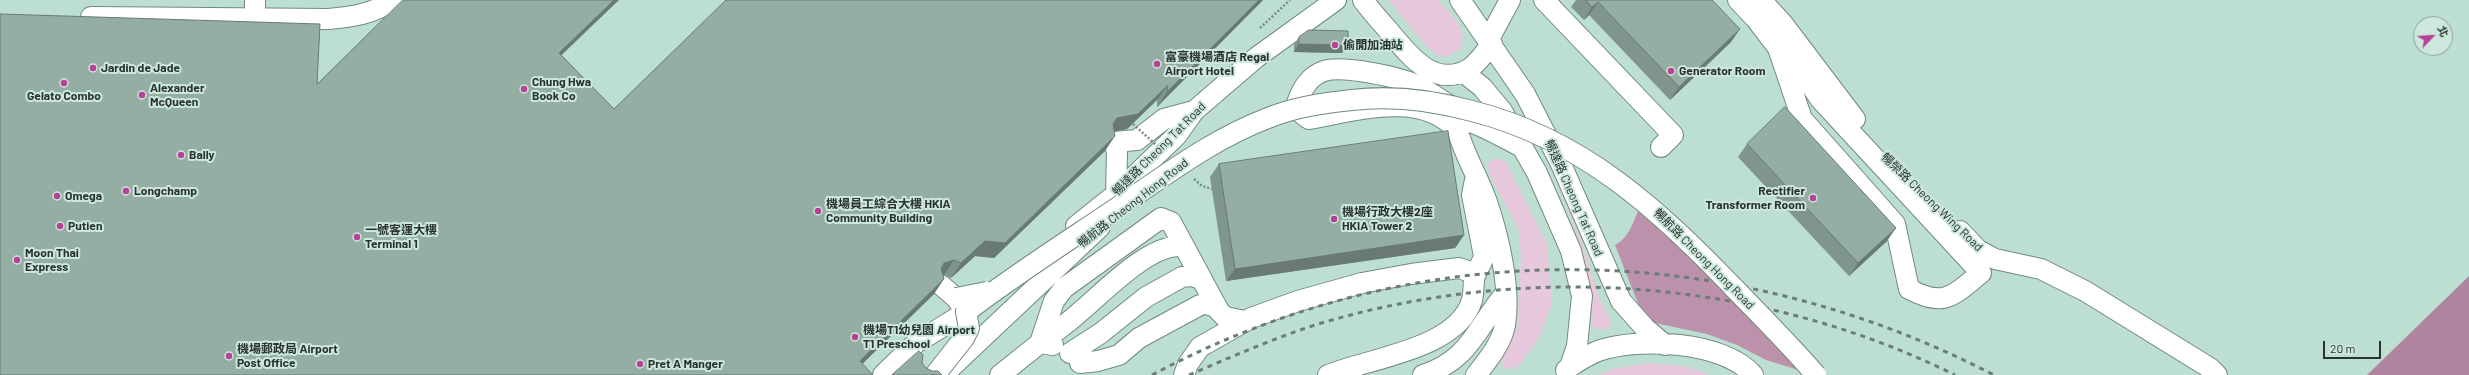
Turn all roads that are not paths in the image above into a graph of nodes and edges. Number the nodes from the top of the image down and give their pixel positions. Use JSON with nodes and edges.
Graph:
{"nodes":[{"id":1,"x":394,"y":0,"type":"edge"},
{"id":2,"x":1336,"y":0,"type":"edge"},
{"id":3,"x":1364,"y":0,"type":"edge"},
{"id":4,"x":1460,"y":0,"type":"edge"},
{"id":5,"x":1510,"y":0,"type":"edge"},
{"id":6,"x":1544,"y":0,"type":"edge"},
{"id":7,"x":1738,"y":0,"type":"edge"},
{"id":8,"x":1761,"y":0,"type":"edge"},
{"id":9,"x":255,"y":10,"type":"edge"},
{"id":10,"x":72,"y":17,"type":"edge"},
{"id":11,"x":1490,"y":41,"type":"junction"},
{"id":12,"x":1778,"y":48,"type":"junction"},
{"id":13,"x":1463,"y":72,"type":"junction"},
{"id":14,"x":1194,"y":111,"type":"junction"},
{"id":15,"x":1466,"y":127,"type":"junction"},
{"id":16,"x":1520,"y":146,"type":"junction"},
{"id":17,"x":1661,"y":147,"type":"dead end"},
{"id":18,"x":1477,"y":176,"type":"junction"},
{"id":19,"x":1157,"y":181,"type":"junction"},
{"id":20,"x":1116,"y":194,"type":"junction"},
{"id":21,"x":1184,"y":247,"type":"junction"},
{"id":22,"x":1476,"y":274,"type":"junction"},
{"id":23,"x":1201,"y":279,"type":"junction"},
{"id":24,"x":1505,"y":294,"type":"junction"},
{"id":25,"x":954,"y":299,"type":"junction"},
{"id":26,"x":1216,"y":307,"type":"junction"},
{"id":27,"x":1245,"y":321,"type":"junction"},
{"id":28,"x":1040,"y":343,"type":"junction"},
{"id":29,"x":1665,"y":345,"type":"junction"},
{"id":30,"x":1080,"y":364,"type":"edge"},
{"id":31,"x":1750,"y":371,"type":"edge"},
{"id":32,"x":1563,"y":373,"type":"edge"},
{"id":33,"x":883,"y":375,"type":"edge"},
{"id":34,"x":923,"y":375,"type":"edge"},
{"id":35,"x":935,"y":375,"type":"edge"},
{"id":36,"x":942,"y":375,"type":"edge"},
{"id":37,"x":1000,"y":375,"type":"edge"},
{"id":38,"x":1184,"y":375,"type":"edge"},
{"id":39,"x":1328,"y":375,"type":"edge"},
{"id":40,"x":1423,"y":375,"type":"edge"},
{"id":41,"x":1476,"y":375,"type":"edge"},
{"id":42,"x":1767,"y":375,"type":"edge"},
{"id":43,"x":1816,"y":375,"type":"edge"},
{"id":44,"x":2216,"y":375,"type":"edge"}],
"edges":[{"from":1,"to":9,"type":"street"},
{"from":2,"to":14,"type":"street","name":"暢達路 Cheong Tat Road"},
{"from":3,"to":13,"type":"street"},
{"from":4,"to":11,"type":"street","name":"暢達路 Cheong Tat Road"},
{"from":5,"to":11,"type":"street"},
{"from":6,"to":17,"type":"street"},
{"from":7,"to":12,"type":"street"},
{"from":8,"to":44,"type":"street","name":"暢榮路 Cheong Wing Road"},
{"from":9,"to":10,"type":"street"},
{"from":11,"to":13,"type":"street"},
{"from":11,"to":29,"type":"street","name":"暢達路 Cheong Tat Road"},
{"from":12,"to":12,"type":"street"},
{"from":13,"to":16,"type":"street","name":"暢達路 Cheong Tat Road"},
{"from":14,"to":20,"type":"street","name":"暢達路 Cheong Tat Road"},
{"from":14,"to":20,"type":"street"},
{"from":15,"to":15,"type":"street"},
{"from":15,"to":16,"type":"street"},
{"from":15,"to":18,"type":"street"},
{"from":16,"to":32,"type":"street","name":"暢達路 Cheong Tat Road"},
{"from":18,"to":22,"type":"street"},
{"from":18,"to":24,"type":"street"},
{"from":19,"to":25,"type":"street","bridge":true},
{"from":19,"to":36,"type":"street","name":"暢航路 Cheong Hong Road","bridge":true},
{"from":19,"to":43,"type":"street","name":"暢航路 Cheong Hong Road","bridge":true},
{"from":20,"to":34,"type":"street","name":"暢達路 Cheong Tat Road"},
{"from":21,"to":23,"type":"street"},
{"from":21,"to":28,"type":"street"},
{"from":21,"to":28,"type":"street"},
{"from":22,"to":27,"type":"street"},
{"from":22,"to":39,"type":"street"},
{"from":23,"to":26,"type":"street"},
{"from":23,"to":30,"type":"street"},
{"from":24,"to":40,"type":"street"},
{"from":24,"to":41,"type":"street"},
{"from":25,"to":33,"type":"street"},
{"from":25,"to":35,"type":"street","bridge":true},
{"from":26,"to":27,"type":"street"},
{"from":26,"to":30,"type":"street"},
{"from":27,"to":38,"type":"street"},
{"from":28,"to":30,"type":"street"},
{"from":28,"to":37,"type":"street"},
{"from":29,"to":31,"type":"street"},
{"from":29,"to":32,"type":"street"},
{"from":31,"to":42,"type":"street"}]}
